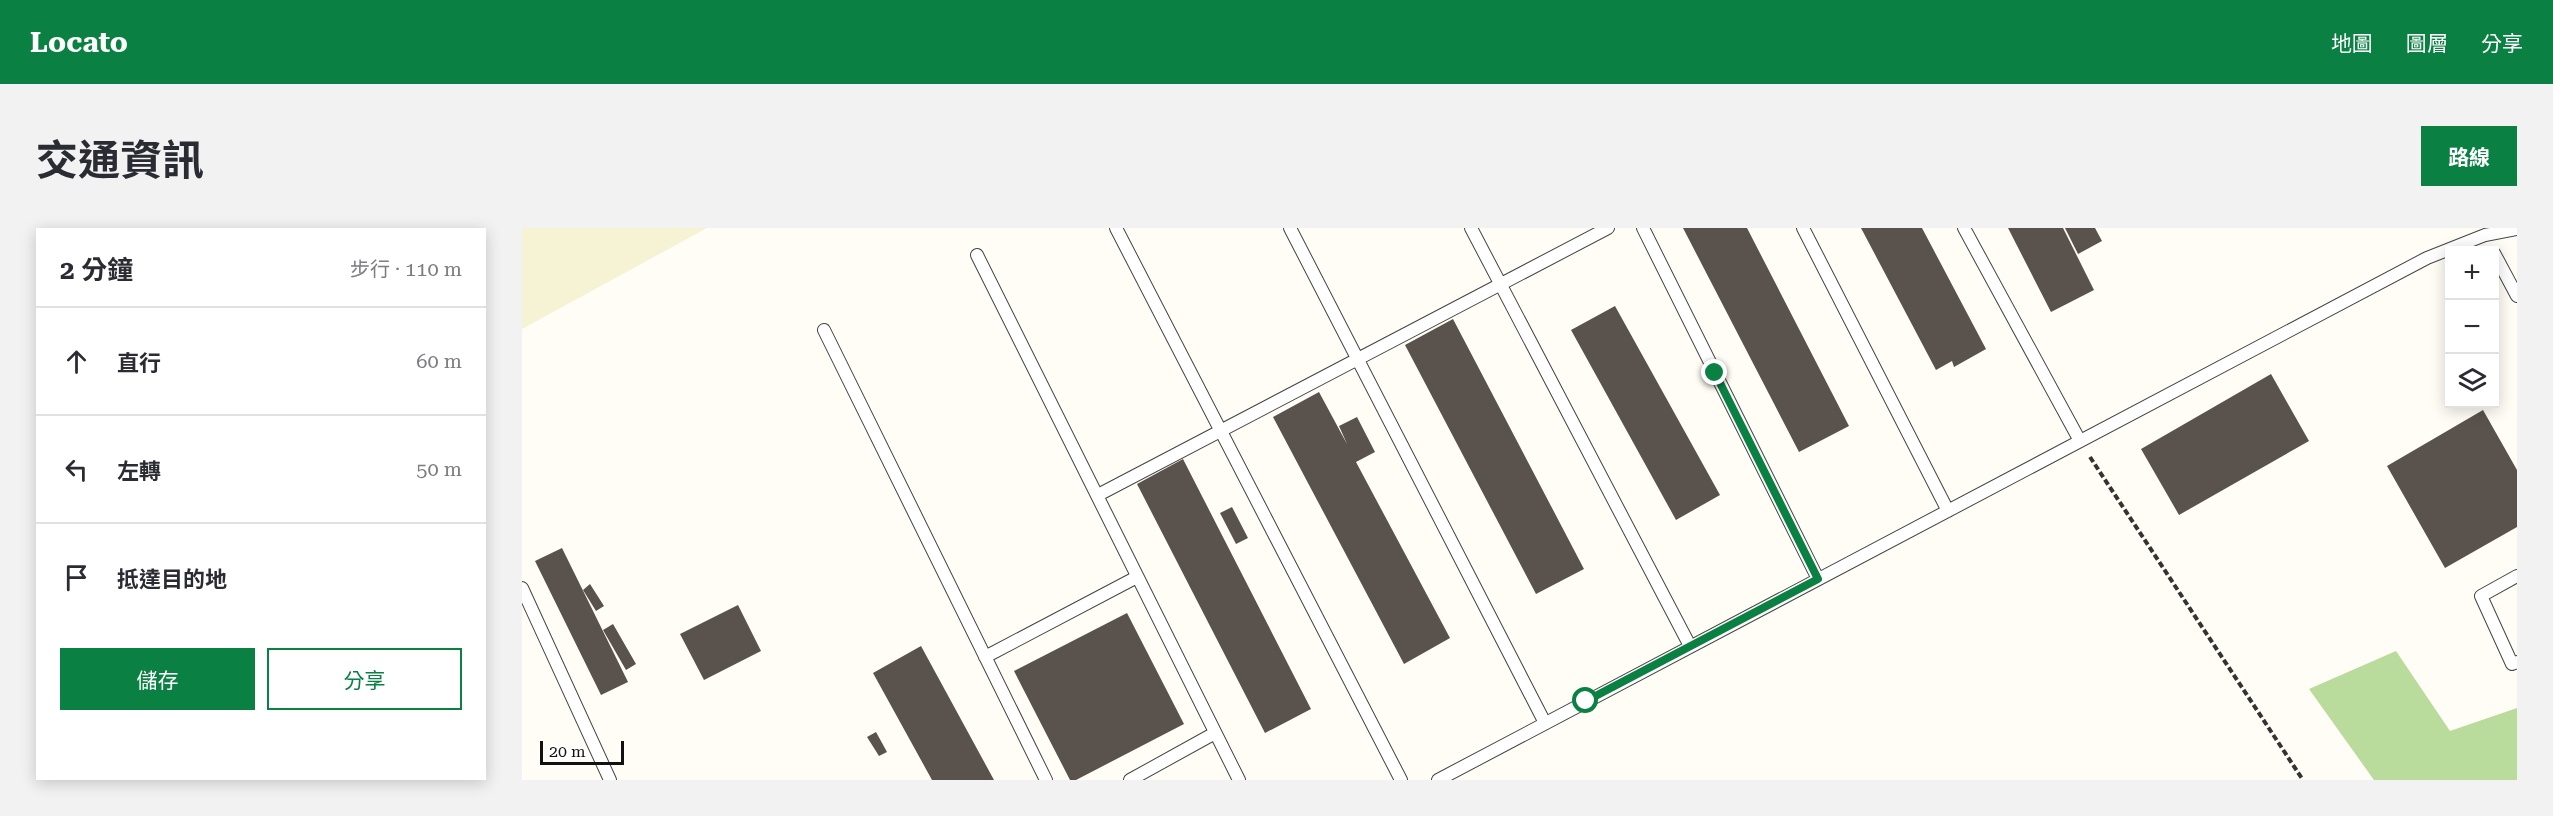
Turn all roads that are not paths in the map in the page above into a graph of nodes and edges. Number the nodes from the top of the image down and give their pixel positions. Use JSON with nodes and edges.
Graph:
{"nodes":[{"id":1,"x":1116,"y":228,"type":"edge"},
{"id":2,"x":1290,"y":228,"type":"edge"},
{"id":3,"x":1471,"y":228,"type":"edge"},
{"id":4,"x":1608,"y":228,"type":"edge"},
{"id":5,"x":1643,"y":228,"type":"edge"},
{"id":6,"x":1803,"y":228,"type":"edge"},
{"id":7,"x":1964,"y":228,"type":"edge"},
{"id":8,"x":2517,"y":230,"type":"edge"},
{"id":9,"x":2485,"y":235,"type":"junction"},
{"id":10,"x":2491,"y":246,"type":"edge"},
{"id":11,"x":977,"y":255,"type":"dead end"},
{"id":12,"x":2499,"y":262,"type":"edge"},
{"id":13,"x":1501,"y":284,"type":"junction"},
{"id":14,"x":2517,"y":296,"type":"edge"},
{"id":15,"x":824,"y":330,"type":"dead end"},
{"id":16,"x":1358,"y":359,"type":"junction"},
{"id":17,"x":1221,"y":431,"type":"junction"},
{"id":18,"x":2080,"y":441,"type":"junction"},
{"id":19,"x":1098,"y":495,"type":"junction"},
{"id":20,"x":1948,"y":511,"type":"junction"},
{"id":21,"x":2517,"y":576,"type":"edge"},
{"id":22,"x":1137,"y":577,"type":"junction"},
{"id":23,"x":1818,"y":579,"type":"junction"},
{"id":24,"x":522,"y":588,"type":"edge"},
{"id":25,"x":1690,"y":646,"type":"junction"},
{"id":26,"x":985,"y":657,"type":"junction"},
{"id":27,"x":2517,"y":662,"type":"edge"},
{"id":28,"x":1545,"y":723,"type":"junction"},
{"id":29,"x":1215,"y":733,"type":"junction"},
{"id":30,"x":610,"y":780,"type":"edge"},
{"id":31,"x":1046,"y":780,"type":"edge"},
{"id":32,"x":1130,"y":780,"type":"edge"},
{"id":33,"x":1239,"y":780,"type":"edge"},
{"id":34,"x":1401,"y":780,"type":"edge"},
{"id":35,"x":1438,"y":780,"type":"edge"}],
"edges":[{"from":1,"to":17,"type":"lane"},
{"from":2,"to":16,"type":"lane"},
{"from":3,"to":13,"type":"lane"},
{"from":4,"to":13,"type":"lane"},
{"from":5,"to":23,"type":"lane"},
{"from":6,"to":20,"type":"lane"},
{"from":7,"to":18,"type":"lane"},
{"from":8,"to":9,"type":"lane"},
{"from":9,"to":10,"type":"lane"},
{"from":9,"to":18,"type":"lane"},
{"from":11,"to":19,"type":"lane"},
{"from":12,"to":14,"type":"lane"},
{"from":13,"to":16,"type":"lane"},
{"from":13,"to":25,"type":"lane"},
{"from":15,"to":26,"type":"lane"},
{"from":16,"to":17,"type":"lane"},
{"from":16,"to":28,"type":"lane"},
{"from":17,"to":19,"type":"lane"},
{"from":17,"to":34,"type":"lane"},
{"from":18,"to":20,"type":"lane"},
{"from":19,"to":22,"type":"lane"},
{"from":20,"to":23,"type":"lane"},
{"from":21,"to":27,"type":"lane"},
{"from":22,"to":26,"type":"lane"},
{"from":22,"to":29,"type":"lane"},
{"from":23,"to":25,"type":"lane"},
{"from":24,"to":30,"type":"lane"},
{"from":25,"to":28,"type":"lane"},
{"from":26,"to":31,"type":"lane"},
{"from":28,"to":35,"type":"lane"},
{"from":29,"to":32,"type":"lane"},
{"from":29,"to":33,"type":"lane"}]}
